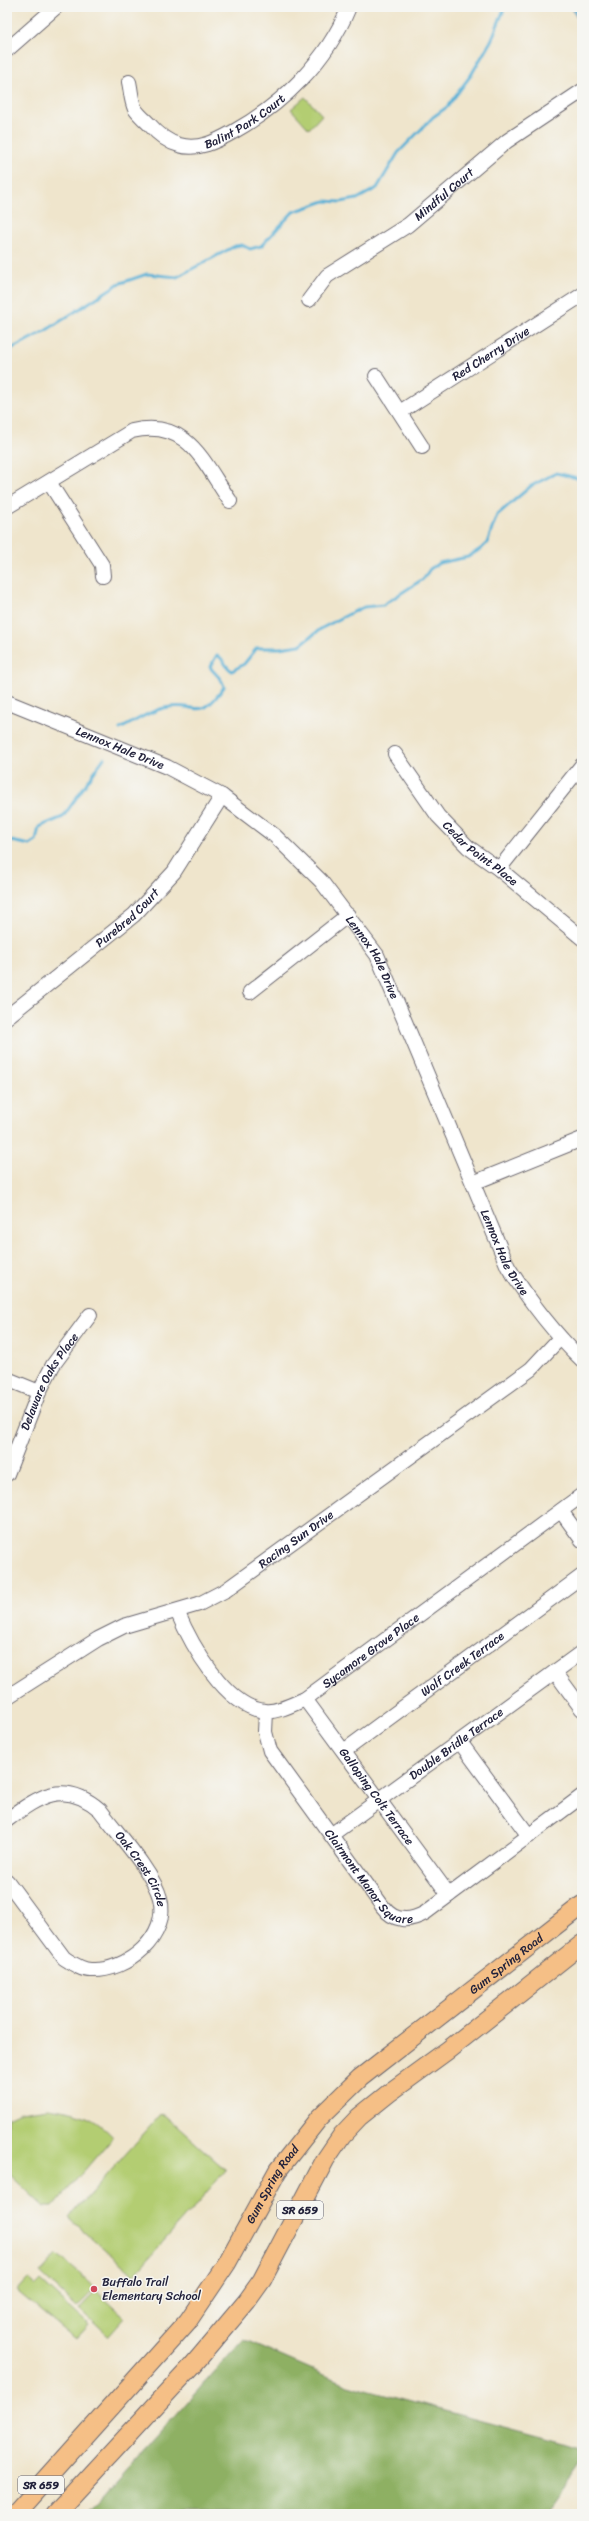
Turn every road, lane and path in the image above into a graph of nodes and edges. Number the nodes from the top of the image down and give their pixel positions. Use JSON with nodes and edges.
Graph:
{"nodes":[{"id":1,"x":349,"y":7,"type":"edge"},
{"id":2,"x":52,"y":8,"type":"edge"},
{"id":3,"x":7,"y":50,"type":"edge"},
{"id":4,"x":129,"y":82,"type":"dead end"},
{"id":5,"x":582,"y":91,"type":"edge"},
{"id":6,"x":582,"y":295,"type":"edge"},
{"id":7,"x":309,"y":300,"type":"dead end"},
{"id":8,"x":376,"y":376,"type":"dead end"},
{"id":9,"x":400,"y":412,"type":"junction"},
{"id":10,"x":422,"y":447,"type":"dead end"},
{"id":11,"x":49,"y":482,"type":"junction"},
{"id":12,"x":230,"y":500,"type":"dead end"},
{"id":13,"x":7,"y":507,"type":"edge"},
{"id":14,"x":103,"y":576,"type":"dead end"},
{"id":15,"x":7,"y":702,"type":"edge"},
{"id":16,"x":395,"y":754,"type":"dead end"},
{"id":17,"x":582,"y":765,"type":"edge"},
{"id":18,"x":222,"y":796,"type":"junction"},
{"id":19,"x":499,"y":869,"type":"junction"},
{"id":20,"x":348,"y":915,"type":"junction"},
{"id":21,"x":582,"y":938,"type":"edge"},
{"id":22,"x":250,"y":992,"type":"dead end"},
{"id":23,"x":7,"y":1017,"type":"edge"},
{"id":24,"x":582,"y":1139,"type":"edge"},
{"id":25,"x":473,"y":1183,"type":"junction"},
{"id":26,"x":90,"y":1315,"type":"dead end"},
{"id":27,"x":560,"y":1338,"type":"junction"},
{"id":28,"x":582,"y":1360,"type":"edge"},
{"id":29,"x":7,"y":1379,"type":"edge"},
{"id":30,"x":39,"y":1392,"type":"junction"},
{"id":31,"x":7,"y":1474,"type":"edge"},
{"id":32,"x":582,"y":1495,"type":"edge"},
{"id":33,"x":561,"y":1511,"type":"junction"},
{"id":34,"x":582,"y":1540,"type":"edge"},
{"id":35,"x":582,"y":1576,"type":"edge"},
{"id":36,"x":177,"y":1610,"type":"junction"},
{"id":37,"x":582,"y":1652,"type":"edge"},
{"id":38,"x":555,"y":1672,"type":"junction"},
{"id":39,"x":7,"y":1696,"type":"edge"},
{"id":40,"x":305,"y":1699,"type":"junction"},
{"id":41,"x":582,"y":1709,"type":"edge"},
{"id":42,"x":266,"y":1712,"type":"junction"},
{"id":43,"x":460,"y":1742,"type":"junction"},
{"id":44,"x":344,"y":1751,"type":"junction"},
{"id":45,"x":582,"y":1796,"type":"edge"},
{"id":46,"x":379,"y":1801,"type":"junction"},
{"id":47,"x":7,"y":1820,"type":"edge"},
{"id":48,"x":331,"y":1835,"type":"junction"},
{"id":49,"x":529,"y":1836,"type":"junction"},
{"id":50,"x":7,"y":1881,"type":"edge"},
{"id":51,"x":449,"y":1895,"type":"junction"},
{"id":52,"x":582,"y":1905,"type":"edge"},
{"id":53,"x":582,"y":1944,"type":"edge"},
{"id":54,"x":15,"y":2514,"type":"edge"},
{"id":55,"x":55,"y":2514,"type":"edge"}],
"edges":[{"from":1,"to":4,"type":"street","name":"Balint Park Court"},
{"from":2,"to":3,"type":"street"},
{"from":5,"to":7,"type":"street","name":"Mindful Court"},
{"from":6,"to":9,"type":"street","name":"Red Cherry Drive"},
{"from":8,"to":9,"type":"street"},
{"from":9,"to":10,"type":"street"},
{"from":11,"to":12,"type":"street"},
{"from":11,"to":13,"type":"street"},
{"from":11,"to":14,"type":"street"},
{"from":15,"to":18,"type":"street","name":"Lennox Hale Drive"},
{"from":16,"to":19,"type":"street","name":"Cedar Point Place"},
{"from":17,"to":19,"type":"street"},
{"from":18,"to":20,"type":"street","name":"Lennox Hale Drive"},
{"from":18,"to":23,"type":"street","name":"Purebred Court"},
{"from":19,"to":21,"type":"street","name":"Cedar Point Place"},
{"from":20,"to":22,"type":"street"},
{"from":20,"to":25,"type":"street","name":"Lennox Hale Drive"},
{"from":24,"to":25,"type":"street"},
{"from":25,"to":27,"type":"street","name":"Lennox Hale Drive"},
{"from":26,"to":30,"type":"street","name":"Delaware Oaks Place"},
{"from":27,"to":28,"type":"street","name":"Lennox Hale Drive"},
{"from":27,"to":36,"type":"street","name":"Racing Sun Drive"},
{"from":29,"to":30,"type":"street"},
{"from":30,"to":31,"type":"street","name":"Delaware Oaks Place"},
{"from":32,"to":33,"type":"street","name":"Sycamore Grove Place"},
{"from":33,"to":34,"type":"street"},
{"from":33,"to":40,"type":"street","name":"Sycamore Grove Place"},
{"from":35,"to":44,"type":"street","name":"Wolf Creek Terrace"},
{"from":36,"to":39,"type":"street","name":"Racing Sun Drive"},
{"from":36,"to":42,"type":"street"},
{"from":37,"to":38,"type":"street","name":"Double Bridle Terrace"},
{"from":38,"to":41,"type":"street"},
{"from":38,"to":43,"type":"street","name":"Double Bridle Terrace"},
{"from":40,"to":42,"type":"street","name":"Sycamore Grove Place"},
{"from":40,"to":44,"type":"street","name":"Galloping Colt Terrace"},
{"from":42,"to":48,"type":"street","name":"Clairmont Manor Square"},
{"from":43,"to":46,"type":"street","name":"Double Bridle Terrace"},
{"from":43,"to":49,"type":"street"},
{"from":44,"to":46,"type":"street","name":"Galloping Colt Terrace"},
{"from":45,"to":49,"type":"street","name":"Clairmont Manor Square"},
{"from":46,"to":48,"type":"street","name":"Double Bridle Terrace"},
{"from":46,"to":51,"type":"street","name":"Galloping Colt Terrace"},
{"from":47,"to":50,"type":"street","name":"Oak Crest Circle"},
{"from":48,"to":51,"type":"street","name":"Clairmont Manor Square"},
{"from":49,"to":51,"type":"street","name":"Clairmont Manor Square"},
{"from":52,"to":54,"type":"main road","name":"Gum Spring Road","number":"SR 659"},
{"from":53,"to":55,"type":"main road","number":"SR 659"}]}
